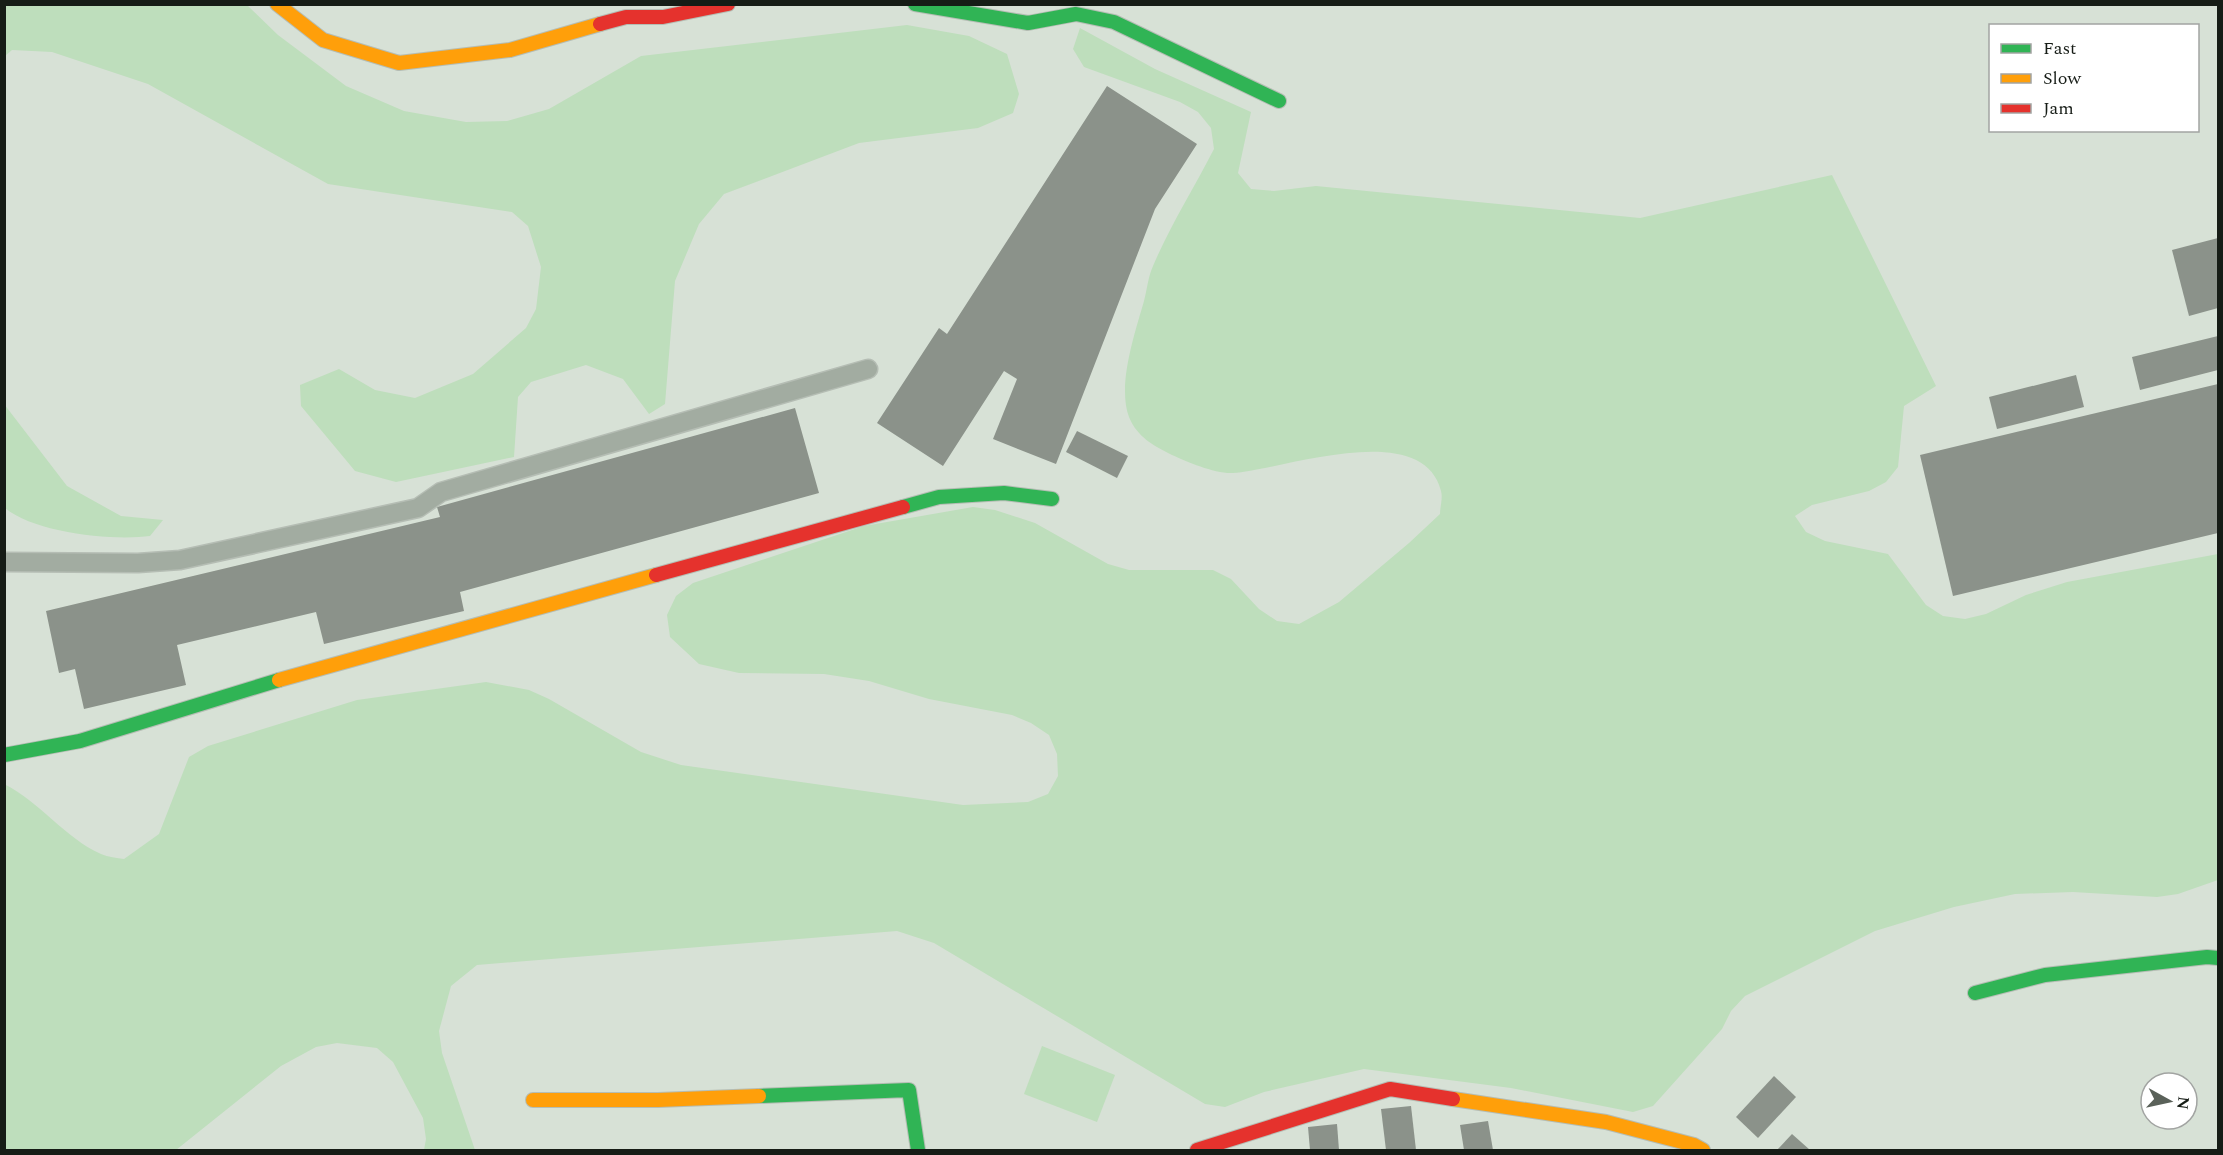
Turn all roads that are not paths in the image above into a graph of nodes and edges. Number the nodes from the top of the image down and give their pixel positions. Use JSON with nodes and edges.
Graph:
{"nodes":[{"id":1,"x":277,"y":4,"type":"edge"},
{"id":2,"x":728,"y":4,"type":"edge"},
{"id":3,"x":915,"y":4,"type":"edge"},
{"id":4,"x":1279,"y":101,"type":"dead end"},
{"id":5,"x":868,"y":369,"type":"dead end"},
{"id":6,"x":1052,"y":500,"type":"dead end"},
{"id":7,"x":4,"y":562,"type":"edge"},
{"id":8,"x":4,"y":755,"type":"edge"},
{"id":9,"x":2218,"y":958,"type":"edge"},
{"id":10,"x":1975,"y":993,"type":"dead end"},
{"id":11,"x":533,"y":1100,"type":"dead end"},
{"id":12,"x":918,"y":1150,"type":"edge"},
{"id":13,"x":1197,"y":1150,"type":"edge"},
{"id":14,"x":1703,"y":1150,"type":"edge"}],
"edges":[{"from":1,"to":2,"type":"street"},
{"from":3,"to":4,"type":"street"},
{"from":5,"to":7,"type":"street"},
{"from":6,"to":8,"type":"street"},
{"from":9,"to":10,"type":"street"},
{"from":11,"to":12,"type":"street"},
{"from":13,"to":14,"type":"street"}]}
